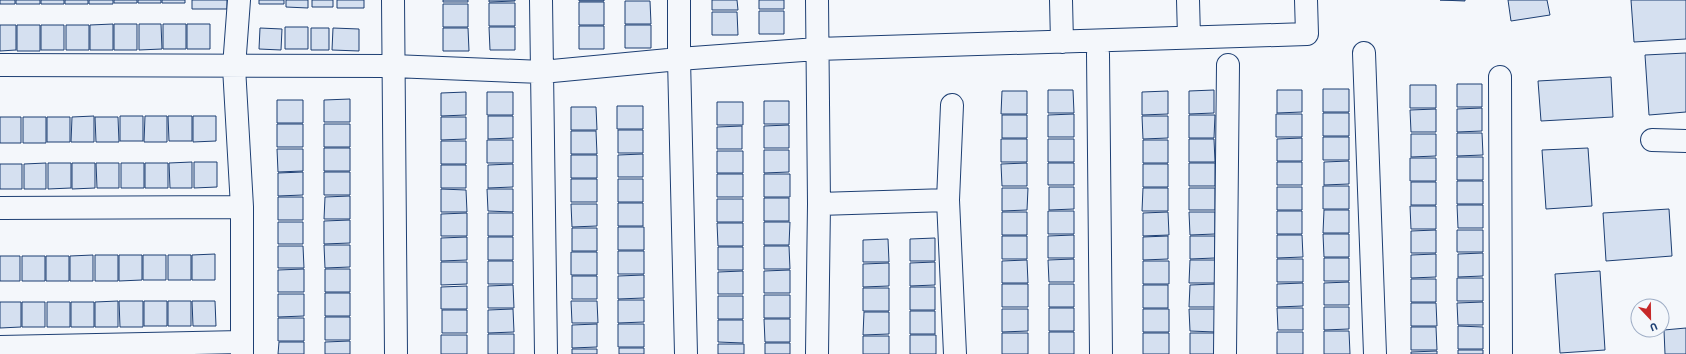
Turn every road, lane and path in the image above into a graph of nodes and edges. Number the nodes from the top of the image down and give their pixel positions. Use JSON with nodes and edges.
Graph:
{"nodes":[{"id":1,"x":239,"y":0,"type":"edge"},
{"id":2,"x":393,"y":0,"type":"edge"},
{"id":3,"x":541,"y":0,"type":"edge"},
{"id":4,"x":679,"y":0,"type":"edge"},
{"id":5,"x":816,"y":0,"type":"edge"},
{"id":6,"x":1061,"y":0,"type":"edge"},
{"id":7,"x":1188,"y":0,"type":"edge"},
{"id":8,"x":1306,"y":0,"type":"edge"},
{"id":9,"x":1189,"y":37,"type":"junction"},
{"id":10,"x":1062,"y":42,"type":"junction"},
{"id":11,"x":818,"y":49,"type":"junction"},
{"id":12,"x":1364,"y":53,"type":"dead end"},
{"id":13,"x":1098,"y":54,"type":"dead end"},
{"id":14,"x":679,"y":59,"type":"junction"},
{"id":15,"x":0,"y":65,"type":"edge"},
{"id":16,"x":1228,"y":65,"type":"dead end"},
{"id":17,"x":393,"y":66,"type":"junction"},
{"id":18,"x":234,"y":67,"type":"junction"},
{"id":19,"x":542,"y":72,"type":"junction"},
{"id":20,"x":1500,"y":77,"type":"dead end"},
{"id":21,"x":952,"y":105,"type":"dead end"},
{"id":22,"x":1652,"y":140,"type":"dead end"},
{"id":23,"x":1686,"y":142,"type":"edge"},
{"id":24,"x":948,"y":200,"type":"junction"},
{"id":25,"x":819,"y":204,"type":"junction"},
{"id":26,"x":242,"y":207,"type":"junction"},
{"id":27,"x":0,"y":208,"type":"edge"},
{"id":28,"x":0,"y":347,"type":"edge"},
{"id":29,"x":241,"y":348,"type":"edge"},
{"id":30,"x":396,"y":354,"type":"edge"},
{"id":31,"x":546,"y":354,"type":"edge"},
{"id":32,"x":686,"y":354,"type":"edge"},
{"id":33,"x":817,"y":354,"type":"edge"},
{"id":34,"x":955,"y":354,"type":"edge"},
{"id":35,"x":1101,"y":354,"type":"edge"},
{"id":36,"x":1225,"y":354,"type":"edge"},
{"id":37,"x":1375,"y":354,"type":"edge"},
{"id":38,"x":1501,"y":354,"type":"edge"}],
"edges":[{"from":1,"to":18,"type":"street"},
{"from":2,"to":17,"type":"street"},
{"from":3,"to":19,"type":"street"},
{"from":4,"to":14,"type":"street"},
{"from":5,"to":11,"type":"street"},
{"from":6,"to":10,"type":"street"},
{"from":7,"to":9,"type":"street"},
{"from":8,"to":9,"type":"street"},
{"from":9,"to":10,"type":"street"},
{"from":10,"to":11,"type":"street"},
{"from":11,"to":14,"type":"street"},
{"from":11,"to":25,"type":"street"},
{"from":12,"to":37,"type":"street"},
{"from":13,"to":35,"type":"street"},
{"from":14,"to":19,"type":"street"},
{"from":14,"to":32,"type":"street"},
{"from":15,"to":18,"type":"street"},
{"from":16,"to":36,"type":"street"},
{"from":17,"to":18,"type":"street"},
{"from":17,"to":19,"type":"street"},
{"from":17,"to":30,"type":"street"},
{"from":18,"to":26,"type":"street"},
{"from":19,"to":31,"type":"street"},
{"from":20,"to":38,"type":"street"},
{"from":21,"to":24,"type":"street"},
{"from":22,"to":23,"type":"street"},
{"from":24,"to":25,"type":"street"},
{"from":24,"to":34,"type":"street"},
{"from":25,"to":33,"type":"street"},
{"from":26,"to":27,"type":"street"},
{"from":26,"to":29,"type":"street"},
{"from":28,"to":29,"type":"street"}]}
